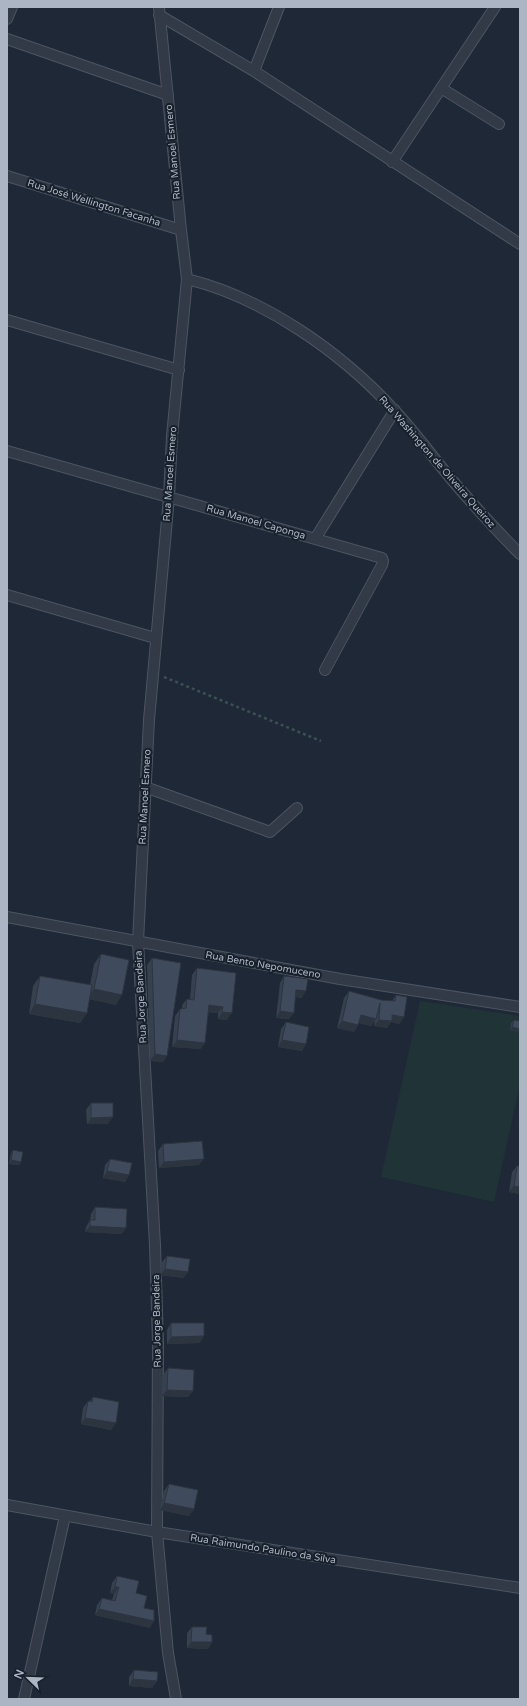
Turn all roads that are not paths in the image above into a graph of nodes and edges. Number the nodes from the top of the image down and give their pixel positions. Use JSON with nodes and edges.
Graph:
{"nodes":[{"id":1,"x":12,"y":7,"type":"edge"},
{"id":2,"x":279,"y":7,"type":"edge"},
{"id":3,"x":495,"y":7,"type":"edge"},
{"id":4,"x":159,"y":11,"type":"edge"},
{"id":5,"x":7,"y":19,"type":"edge"},
{"id":6,"x":7,"y":39,"type":"edge"},
{"id":7,"x":254,"y":71,"type":"junction"},
{"id":8,"x":441,"y":88,"type":"junction"},
{"id":9,"x":168,"y":95,"type":"junction"},
{"id":10,"x":499,"y":124,"type":"dead end"},
{"id":11,"x":392,"y":162,"type":"junction"},
{"id":12,"x":7,"y":176,"type":"edge"},
{"id":13,"x":180,"y":230,"type":"junction"},
{"id":14,"x":520,"y":244,"type":"edge"},
{"id":15,"x":187,"y":278,"type":"junction"},
{"id":16,"x":7,"y":320,"type":"edge"},
{"id":17,"x":179,"y":370,"type":"junction"},
{"id":18,"x":395,"y":410,"type":"junction"},
{"id":19,"x":7,"y":451,"type":"edge"},
{"id":20,"x":169,"y":497,"type":"junction"},
{"id":21,"x":315,"y":539,"type":"junction"},
{"id":22,"x":520,"y":554,"type":"edge"},
{"id":23,"x":7,"y":595,"type":"edge"},
{"id":24,"x":155,"y":638,"type":"junction"},
{"id":25,"x":325,"y":670,"type":"dead end"},
{"id":26,"x":146,"y":787,"type":"junction"},
{"id":27,"x":297,"y":808,"type":"dead end"},
{"id":28,"x":7,"y":917,"type":"edge"},
{"id":29,"x":138,"y":942,"type":"junction"},
{"id":30,"x":520,"y":1007,"type":"edge"},
{"id":31,"x":7,"y":1505,"type":"edge"},
{"id":32,"x":65,"y":1516,"type":"junction"},
{"id":33,"x":156,"y":1532,"type":"junction"},
{"id":34,"x":520,"y":1588,"type":"edge"},
{"id":35,"x":24,"y":1699,"type":"edge"},
{"id":36,"x":176,"y":1699,"type":"edge"}],
"edges":[{"from":1,"to":5,"type":"street"},
{"from":2,"to":7,"type":"street"},
{"from":3,"to":8,"type":"street"},
{"from":4,"to":7,"type":"street"},
{"from":4,"to":9,"type":"street","name":"Rua Manoel Esmero"},
{"from":6,"to":9,"type":"street"},
{"from":7,"to":11,"type":"street"},
{"from":8,"to":10,"type":"street"},
{"from":8,"to":11,"type":"street"},
{"from":9,"to":13,"type":"street","name":"Rua Manoel Esmero"},
{"from":11,"to":14,"type":"street"},
{"from":12,"to":13,"type":"street","name":"Rua José Wellington Facanha"},
{"from":13,"to":15,"type":"street","name":"Rua Manoel Esmero"},
{"from":15,"to":17,"type":"street","name":"Rua Manoel Esmero"},
{"from":15,"to":18,"type":"street","name":"Rua Washington de Oliveira Queiroz"},
{"from":16,"to":17,"type":"street"},
{"from":17,"to":20,"type":"street","name":"Rua Manoel Esmero"},
{"from":18,"to":21,"type":"street"},
{"from":18,"to":22,"type":"street","name":"Rua Washington de Oliveira Queiroz"},
{"from":19,"to":20,"type":"street","name":"Rua Manoel Caponga"},
{"from":20,"to":21,"type":"street","name":"Rua Manoel Caponga"},
{"from":20,"to":24,"type":"street","name":"Rua Manoel Esmero"},
{"from":21,"to":25,"type":"street","name":"Rua Manoel Caponga"},
{"from":23,"to":24,"type":"street"},
{"from":24,"to":26,"type":"street","name":"Rua Manoel Esmero"},
{"from":26,"to":27,"type":"street"},
{"from":26,"to":29,"type":"street","name":"Rua Manoel Esmero"},
{"from":28,"to":29,"type":"street","name":"Rua Bento Nepomuceno"},
{"from":29,"to":30,"type":"street","name":"Rua Bento Nepomuceno"},
{"from":29,"to":33,"type":"street","name":"Rua Jorge Bandeira"},
{"from":31,"to":32,"type":"street","name":"Rua Raimundo Paulino da Silva"},
{"from":32,"to":33,"type":"street","name":"Rua Raimundo Paulino da Silva"},
{"from":32,"to":35,"type":"street"},
{"from":33,"to":34,"type":"street","name":"Rua Raimundo Paulino da Silva"},
{"from":33,"to":36,"type":"street","name":"Rua Jorge Bandeira"}]}
